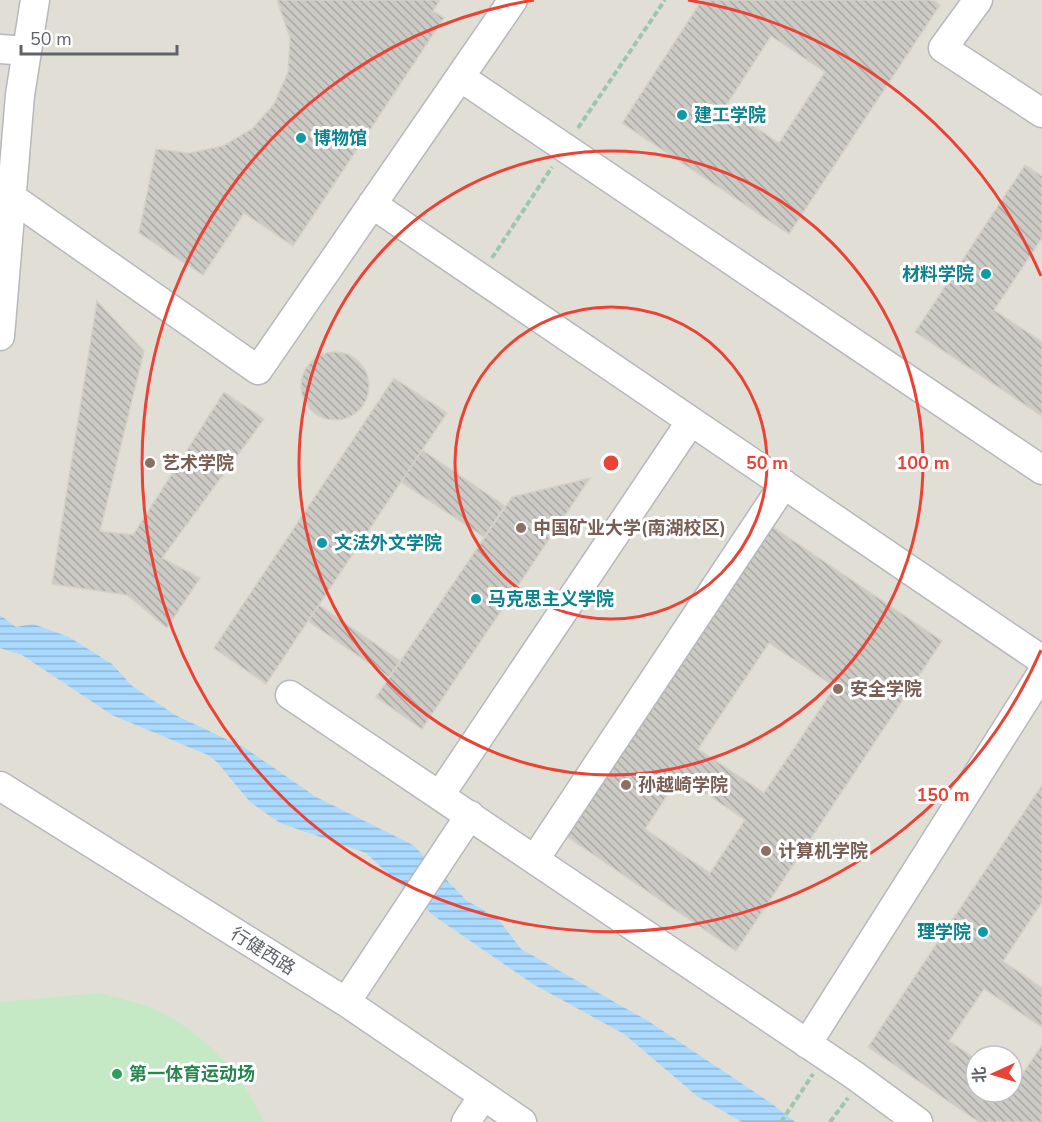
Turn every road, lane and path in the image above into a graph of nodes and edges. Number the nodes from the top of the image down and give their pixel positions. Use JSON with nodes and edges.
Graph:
{"nodes":[{"id":1,"x":35,"y":0,"type":"edge"},
{"id":2,"x":513,"y":0,"type":"edge"},
{"id":3,"x":978,"y":0,"type":"edge"},
{"id":4,"x":9,"y":50,"type":"edge"},
{"id":5,"x":460,"y":77,"type":"junction"},
{"id":6,"x":1042,"y":113,"type":"edge"},
{"id":7,"x":11,"y":197,"type":"junction"},
{"id":8,"x":372,"y":204,"type":"junction"},
{"id":9,"x":0,"y":336,"type":"edge"},
{"id":10,"x":691,"y":422,"type":"junction"},
{"id":11,"x":1042,"y":470,"type":"edge"},
{"id":12,"x":784,"y":484,"type":"junction"},
{"id":13,"x":1042,"y":660,"type":"edge"},
{"id":14,"x":1042,"y":673,"type":"edge"},
{"id":15,"x":290,"y":695,"type":"dead end"},
{"id":16,"x":0,"y":786,"type":"edge"},
{"id":17,"x":440,"y":795,"type":"junction"},
{"id":18,"x":470,"y":815,"type":"junction"},
{"id":19,"x":535,"y":859,"type":"junction"},
{"id":20,"x":346,"y":1002,"type":"junction"},
{"id":21,"x":807,"y":1044,"type":"junction"},
{"id":22,"x":800,"y":1092,"type":"dead end"},
{"id":23,"x":483,"y":1096,"type":"junction"},
{"id":24,"x":835,"y":1115,"type":"dead end"},
{"id":25,"x":466,"y":1122,"type":"edge"},
{"id":26,"x":522,"y":1122,"type":"edge"},
{"id":27,"x":781,"y":1122,"type":"edge"},
{"id":28,"x":830,"y":1122,"type":"edge"},
{"id":29,"x":918,"y":1122,"type":"edge"}],
"edges":[{"from":1,"to":4,"type":"street"},
{"from":2,"to":5,"type":"street"},
{"from":3,"to":6,"type":"street"},
{"from":4,"to":7,"type":"street"},
{"from":5,"to":8,"type":"street"},
{"from":5,"to":11,"type":"street"},
{"from":7,"to":8,"type":"street"},
{"from":7,"to":9,"type":"street"},
{"from":8,"to":10,"type":"street"},
{"from":10,"to":12,"type":"street"},
{"from":10,"to":17,"type":"street"},
{"from":12,"to":13,"type":"street"},
{"from":12,"to":19,"type":"street"},
{"from":14,"to":21,"type":"street"},
{"from":15,"to":17,"type":"street"},
{"from":16,"to":20,"type":"street","name":"行健西路"},
{"from":17,"to":18,"type":"street"},
{"from":18,"to":19,"type":"street"},
{"from":18,"to":20,"type":"street"},
{"from":19,"to":21,"type":"street"},
{"from":20,"to":23,"type":"street","name":"行健西路"},
{"from":21,"to":29,"type":"street"},
{"from":22,"to":27,"type":"path"},
{"from":23,"to":25,"type":"street"},
{"from":23,"to":26,"type":"street","name":"行健西路"},
{"from":24,"to":28,"type":"path"}]}
